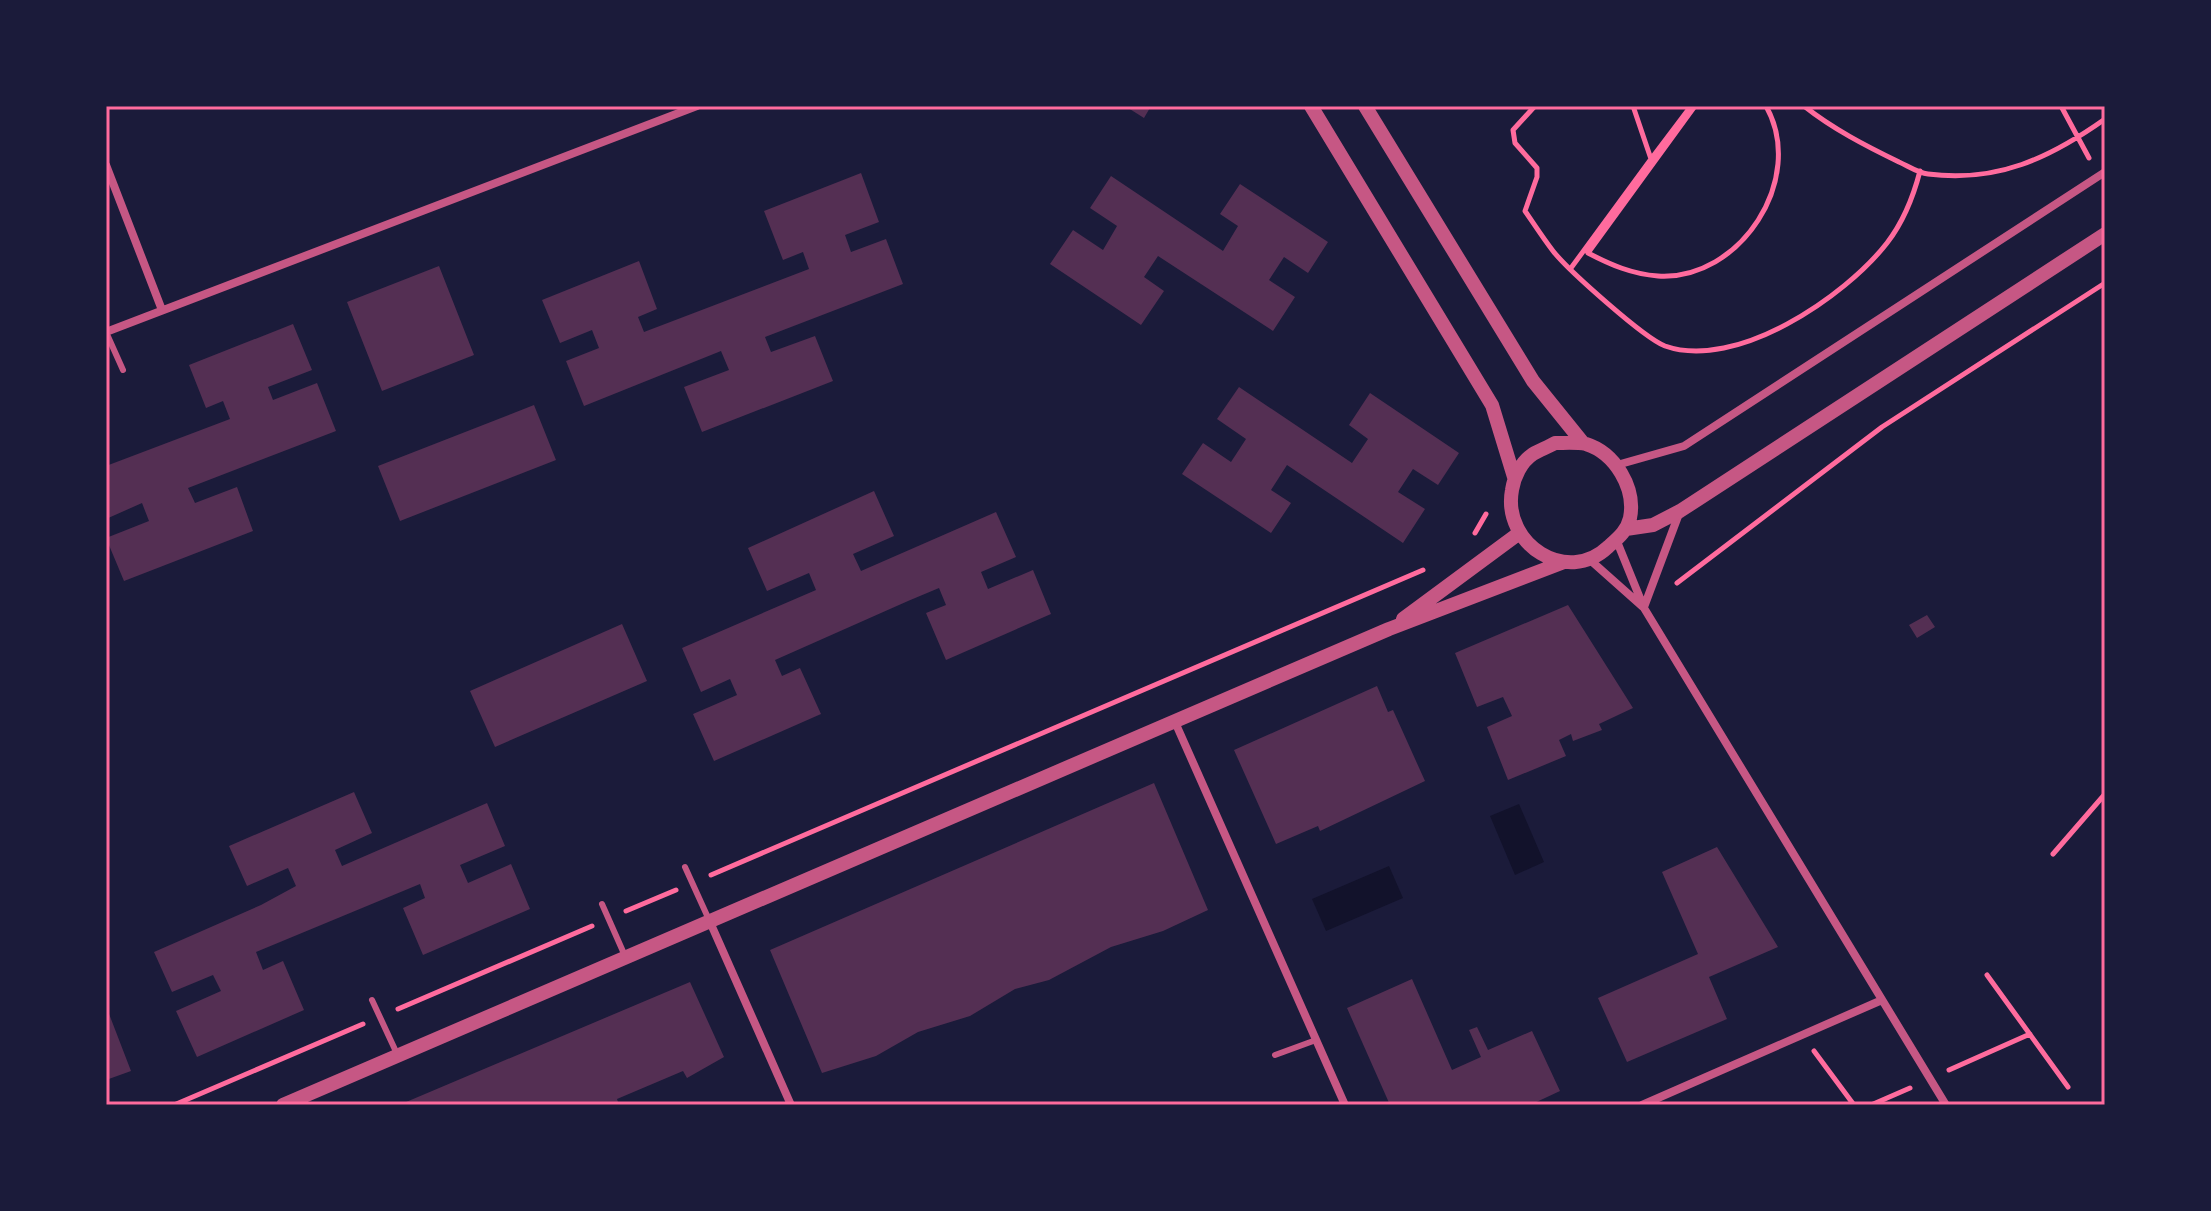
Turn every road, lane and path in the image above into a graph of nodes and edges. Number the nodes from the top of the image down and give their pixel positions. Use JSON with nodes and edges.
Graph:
{"nodes":[{"id":1,"x":697,"y":106,"type":"edge"},
{"id":2,"x":1311,"y":106,"type":"edge"},
{"id":3,"x":1365,"y":106,"type":"edge"},
{"id":4,"x":1535,"y":106,"type":"edge"},
{"id":5,"x":1633,"y":106,"type":"edge"},
{"id":6,"x":1693,"y":106,"type":"edge"},
{"id":7,"x":1766,"y":106,"type":"edge"},
{"id":8,"x":1804,"y":106,"type":"edge"},
{"id":9,"x":2061,"y":106,"type":"edge"},
{"id":10,"x":2105,"y":119,"type":"edge"},
{"id":11,"x":2078,"y":138,"type":"junction"},
{"id":12,"x":1651,"y":159,"type":"junction"},
{"id":13,"x":106,"y":165,"type":"edge"},
{"id":14,"x":1920,"y":171,"type":"junction"},
{"id":15,"x":2102,"y":174,"type":"edge"},
{"id":16,"x":2105,"y":234,"type":"edge"},
{"id":17,"x":1571,"y":268,"type":"junction"},
{"id":18,"x":2105,"y":283,"type":"edge"},
{"id":19,"x":162,"y":310,"type":"junction"},
{"id":20,"x":106,"y":332,"type":"edge"},
{"id":21,"x":123,"y":370,"type":"dead end"},
{"id":22,"x":1583,"y":443,"type":"junction"},
{"id":23,"x":1617,"y":465,"type":"junction"},
{"id":24,"x":1514,"y":477,"type":"junction"},
{"id":25,"x":1489,"y":503,"type":"dead end"},
{"id":26,"x":1680,"y":511,"type":"junction"},
{"id":27,"x":1518,"y":534,"type":"junction"},
{"id":28,"x":1621,"y":534,"type":"junction"},
{"id":29,"x":1470,"y":542,"type":"dead end"},
{"id":30,"x":1589,"y":559,"type":"junction"},
{"id":31,"x":1564,"y":562,"type":"junction"},
{"id":32,"x":1432,"y":566,"type":"dead end"},
{"id":33,"x":1644,"y":608,"type":"junction"},
{"id":34,"x":1389,"y":629,"type":"junction"},
{"id":35,"x":1175,"y":722,"type":"junction"},
{"id":36,"x":2105,"y":794,"type":"edge"},
{"id":37,"x":2053,"y":854,"type":"dead end"},
{"id":38,"x":685,"y":867,"type":"dead end"},
{"id":39,"x":692,"y":883,"type":"junction"},
{"id":40,"x":602,"y":904,"type":"dead end"},
{"id":41,"x":609,"y":919,"type":"junction"},
{"id":42,"x":710,"y":922,"type":"junction"},
{"id":43,"x":626,"y":958,"type":"junction"},
{"id":44,"x":1987,"y":975,"type":"dead end"},
{"id":45,"x":372,"y":1000,"type":"dead end"},
{"id":46,"x":1882,"y":1000,"type":"junction"},
{"id":47,"x":380,"y":1017,"type":"junction"},
{"id":48,"x":2030,"y":1034,"type":"junction"},
{"id":49,"x":1802,"y":1035,"type":"junction"},
{"id":50,"x":1316,"y":1040,"type":"junction"},
{"id":51,"x":1275,"y":1055,"type":"dead end"},
{"id":52,"x":398,"y":1056,"type":"junction"},
{"id":53,"x":1930,"y":1079,"type":"junction"},
{"id":54,"x":2068,"y":1087,"type":"dead end"},
{"id":55,"x":174,"y":1105,"type":"edge"},
{"id":56,"x":283,"y":1105,"type":"edge"},
{"id":57,"x":791,"y":1105,"type":"edge"},
{"id":58,"x":1345,"y":1105,"type":"edge"},
{"id":59,"x":1642,"y":1105,"type":"edge"},
{"id":60,"x":1854,"y":1105,"type":"edge"},
{"id":61,"x":1871,"y":1105,"type":"edge"},
{"id":62,"x":1946,"y":1105,"type":"edge"}],
"edges":[{"from":1,"to":19,"type":"street"},
{"from":2,"to":24,"type":"street"},
{"from":3,"to":22,"type":"street"},
{"from":4,"to":17,"type":"path"},
{"from":5,"to":12,"type":"path"},
{"from":6,"to":7,"type":"path"},
{"from":6,"to":12,"type":"path"},
{"from":8,"to":14,"type":"path"},
{"from":9,"to":11,"type":"path"},
{"from":10,"to":11,"type":"path"},
{"from":11,"to":14,"type":"path"},
{"from":11,"to":15,"type":"path"},
{"from":12,"to":17,"type":"path"},
{"from":13,"to":19,"type":"street"},
{"from":14,"to":17,"type":"path"},
{"from":15,"to":23,"type":"street"},
{"from":16,"to":26,"type":"street"},
{"from":18,"to":33,"type":"path"},
{"from":19,"to":20,"type":"street"},
{"from":20,"to":21,"type":"lane"},
{"from":22,"to":23,"type":"street"},
{"from":22,"to":24,"type":"street"},
{"from":23,"to":28,"type":"street"},
{"from":24,"to":27,"type":"street"},
{"from":25,"to":29,"type":"path"},
{"from":26,"to":28,"type":"street"},
{"from":26,"to":33,"type":"street"},
{"from":27,"to":31,"type":"street"},
{"from":27,"to":34,"type":"street"},
{"from":28,"to":30,"type":"street"},
{"from":28,"to":33,"type":"street"},
{"from":30,"to":31,"type":"street"},
{"from":30,"to":33,"type":"street"},
{"from":31,"to":34,"type":"street"},
{"from":32,"to":39,"type":"path"},
{"from":33,"to":46,"type":"street"},
{"from":34,"to":35,"type":"street"},
{"from":35,"to":42,"type":"street"},
{"from":35,"to":50,"type":"street"},
{"from":36,"to":37,"type":"path"},
{"from":38,"to":39,"type":"lane"},
{"from":39,"to":41,"type":"path"},
{"from":39,"to":42,"type":"lane"},
{"from":40,"to":41,"type":"lane"},
{"from":41,"to":43,"type":"lane"},
{"from":41,"to":47,"type":"path"},
{"from":42,"to":43,"type":"street"},
{"from":42,"to":57,"type":"street"},
{"from":43,"to":52,"type":"street"},
{"from":44,"to":48,"type":"path"},
{"from":45,"to":47,"type":"lane"},
{"from":46,"to":49,"type":"street"},
{"from":46,"to":53,"type":"street"},
{"from":47,"to":52,"type":"lane"},
{"from":47,"to":55,"type":"path"},
{"from":48,"to":53,"type":"path"},
{"from":48,"to":54,"type":"path"},
{"from":49,"to":59,"type":"street"},
{"from":49,"to":60,"type":"path"},
{"from":50,"to":51,"type":"lane"},
{"from":50,"to":58,"type":"street"},
{"from":52,"to":56,"type":"street"},
{"from":53,"to":61,"type":"path"},
{"from":53,"to":62,"type":"street"}]}
